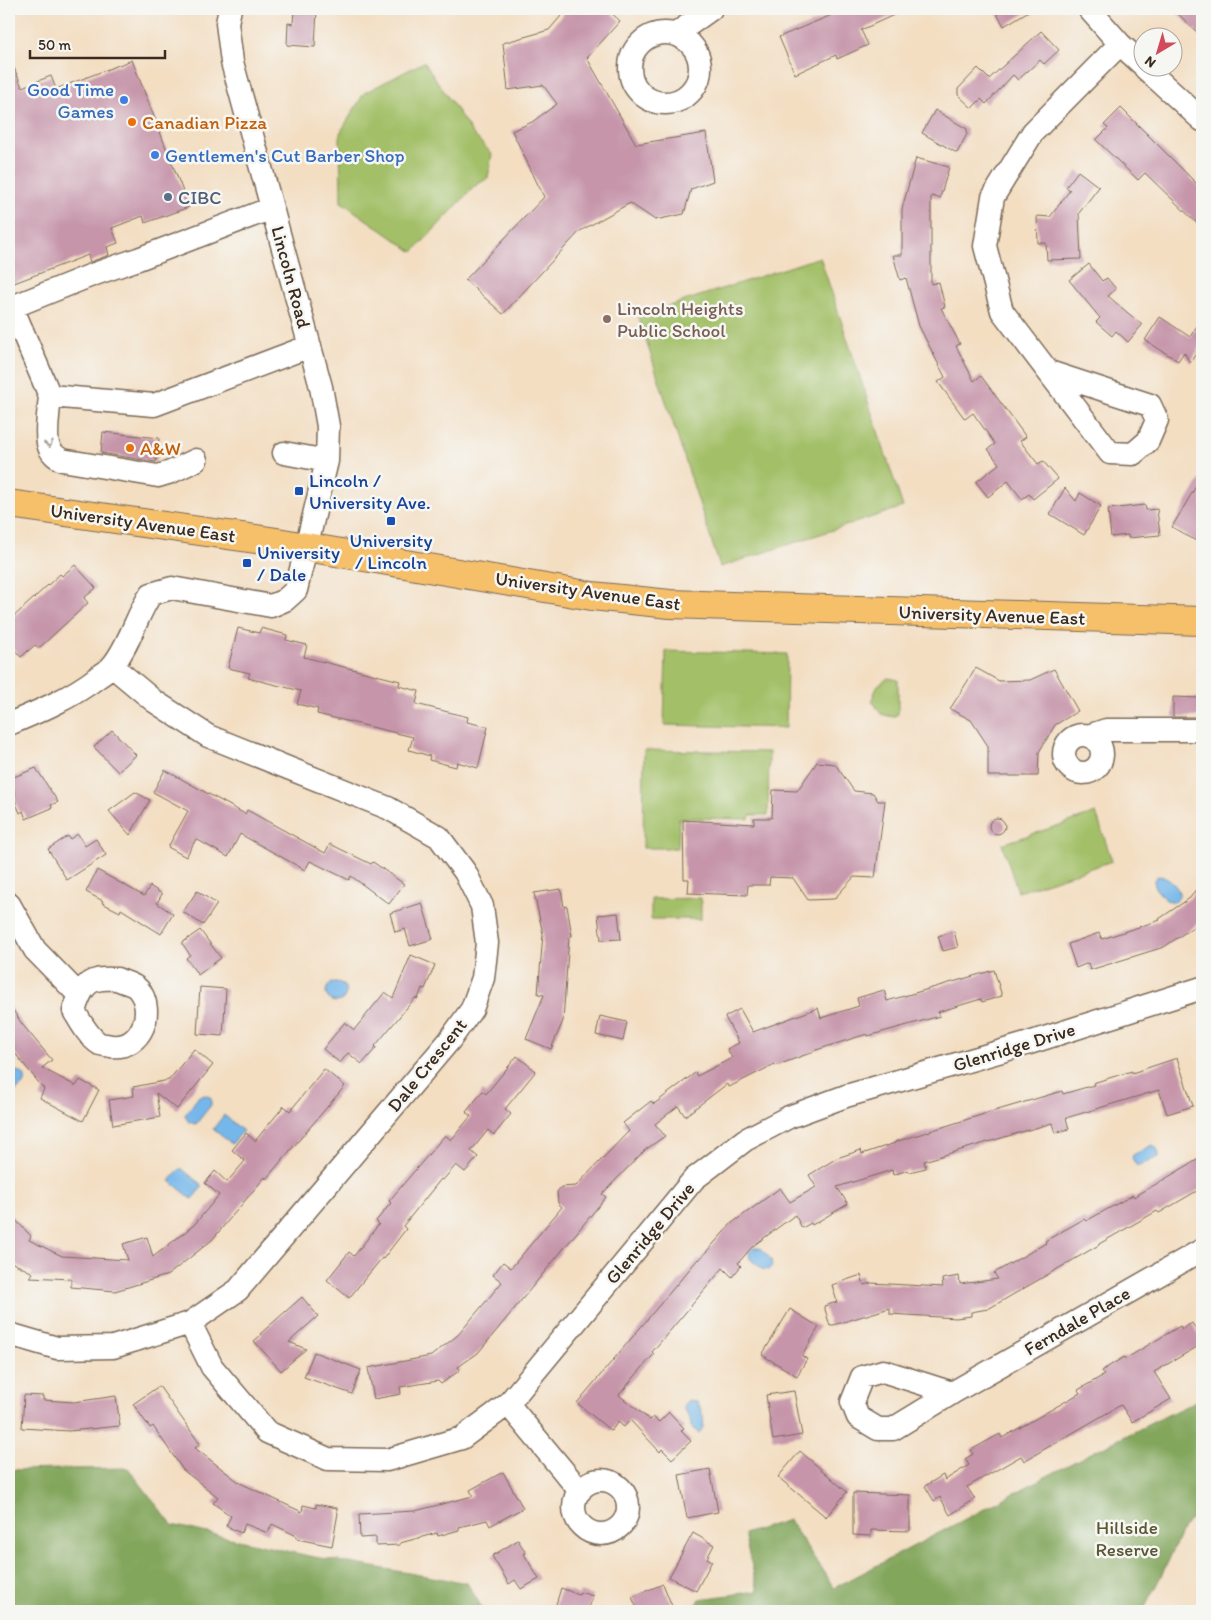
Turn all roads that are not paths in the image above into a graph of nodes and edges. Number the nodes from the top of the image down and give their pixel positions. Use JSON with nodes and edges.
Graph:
{"nodes":[{"id":1,"x":230,"y":9,"type":"edge"},
{"id":2,"x":711,"y":9,"type":"edge"},
{"id":3,"x":1088,"y":9,"type":"edge"},
{"id":4,"x":676,"y":34,"type":"dead end"},
{"id":5,"x":1120,"y":44,"type":"junction"},
{"id":6,"x":1134,"y":57,"type":"edge"},
{"id":7,"x":1156,"y":78,"type":"edge"},
{"id":8,"x":1202,"y":120,"type":"edge"},
{"id":9,"x":272,"y":208,"type":"junction"},
{"id":10,"x":310,"y":346,"type":"junction"},
{"id":11,"x":1049,"y":372,"type":"junction"},
{"id":12,"x":50,"y":396,"type":"junction"},
{"id":13,"x":284,"y":453,"type":"dead end"},
{"id":14,"x":196,"y":460,"type":"dead end"},
{"id":15,"x":327,"y":461,"type":"junction"},
{"id":16,"x":9,"y":504,"type":"edge"},
{"id":17,"x":306,"y":547,"type":"junction"},
{"id":18,"x":1202,"y":621,"type":"edge"},
{"id":19,"x":112,"y":666,"type":"junction"},
{"id":20,"x":9,"y":724,"type":"edge"},
{"id":21,"x":1202,"y":730,"type":"edge"},
{"id":22,"x":1088,"y":736,"type":"dead end"},
{"id":23,"x":9,"y":904,"type":"edge"},
{"id":24,"x":1202,"y":990,"type":"edge"},
{"id":25,"x":79,"y":995,"type":"dead end"},
{"id":26,"x":1202,"y":1250,"type":"edge"},
{"id":27,"x":190,"y":1324,"type":"junction"},
{"id":28,"x":9,"y":1334,"type":"edge"},
{"id":29,"x":952,"y":1393,"type":"dead end"},
{"id":30,"x":508,"y":1404,"type":"junction"},
{"id":31,"x":580,"y":1490,"type":"dead end"}],
"edges":[{"from":1,"to":9,"type":"street","name":"Lincoln Road"},
{"from":2,"to":4,"type":"street"},
{"from":3,"to":5,"type":"street"},
{"from":5,"to":6,"type":"street"},
{"from":5,"to":11,"type":"street"},
{"from":7,"to":8,"type":"street"},
{"from":9,"to":10,"type":"street","name":"Lincoln Road"},
{"from":9,"to":12,"type":"street"},
{"from":10,"to":12,"type":"street"},
{"from":10,"to":15,"type":"street","name":"Lincoln Road"},
{"from":11,"to":11,"type":"street"},
{"from":12,"to":14,"type":"street","one_way":true},
{"from":13,"to":15,"type":"street"},
{"from":15,"to":17,"type":"street","name":"Lincoln Road"},
{"from":16,"to":17,"type":"main road","name":"University Avenue East"},
{"from":17,"to":18,"type":"main road","name":"University Avenue East"},
{"from":17,"to":19,"type":"street"},
{"from":19,"to":20,"type":"street"},
{"from":19,"to":27,"type":"street","name":"Dale Crescent"},
{"from":21,"to":22,"type":"street"},
{"from":23,"to":25,"type":"street"},
{"from":24,"to":30,"type":"street","name":"Glenridge Drive"},
{"from":26,"to":29,"type":"street","name":"Ferndale Place"},
{"from":27,"to":28,"type":"street","name":"Dale Crescent"},
{"from":27,"to":30,"type":"street","name":"Glenridge Drive"},
{"from":30,"to":31,"type":"street"}]}
